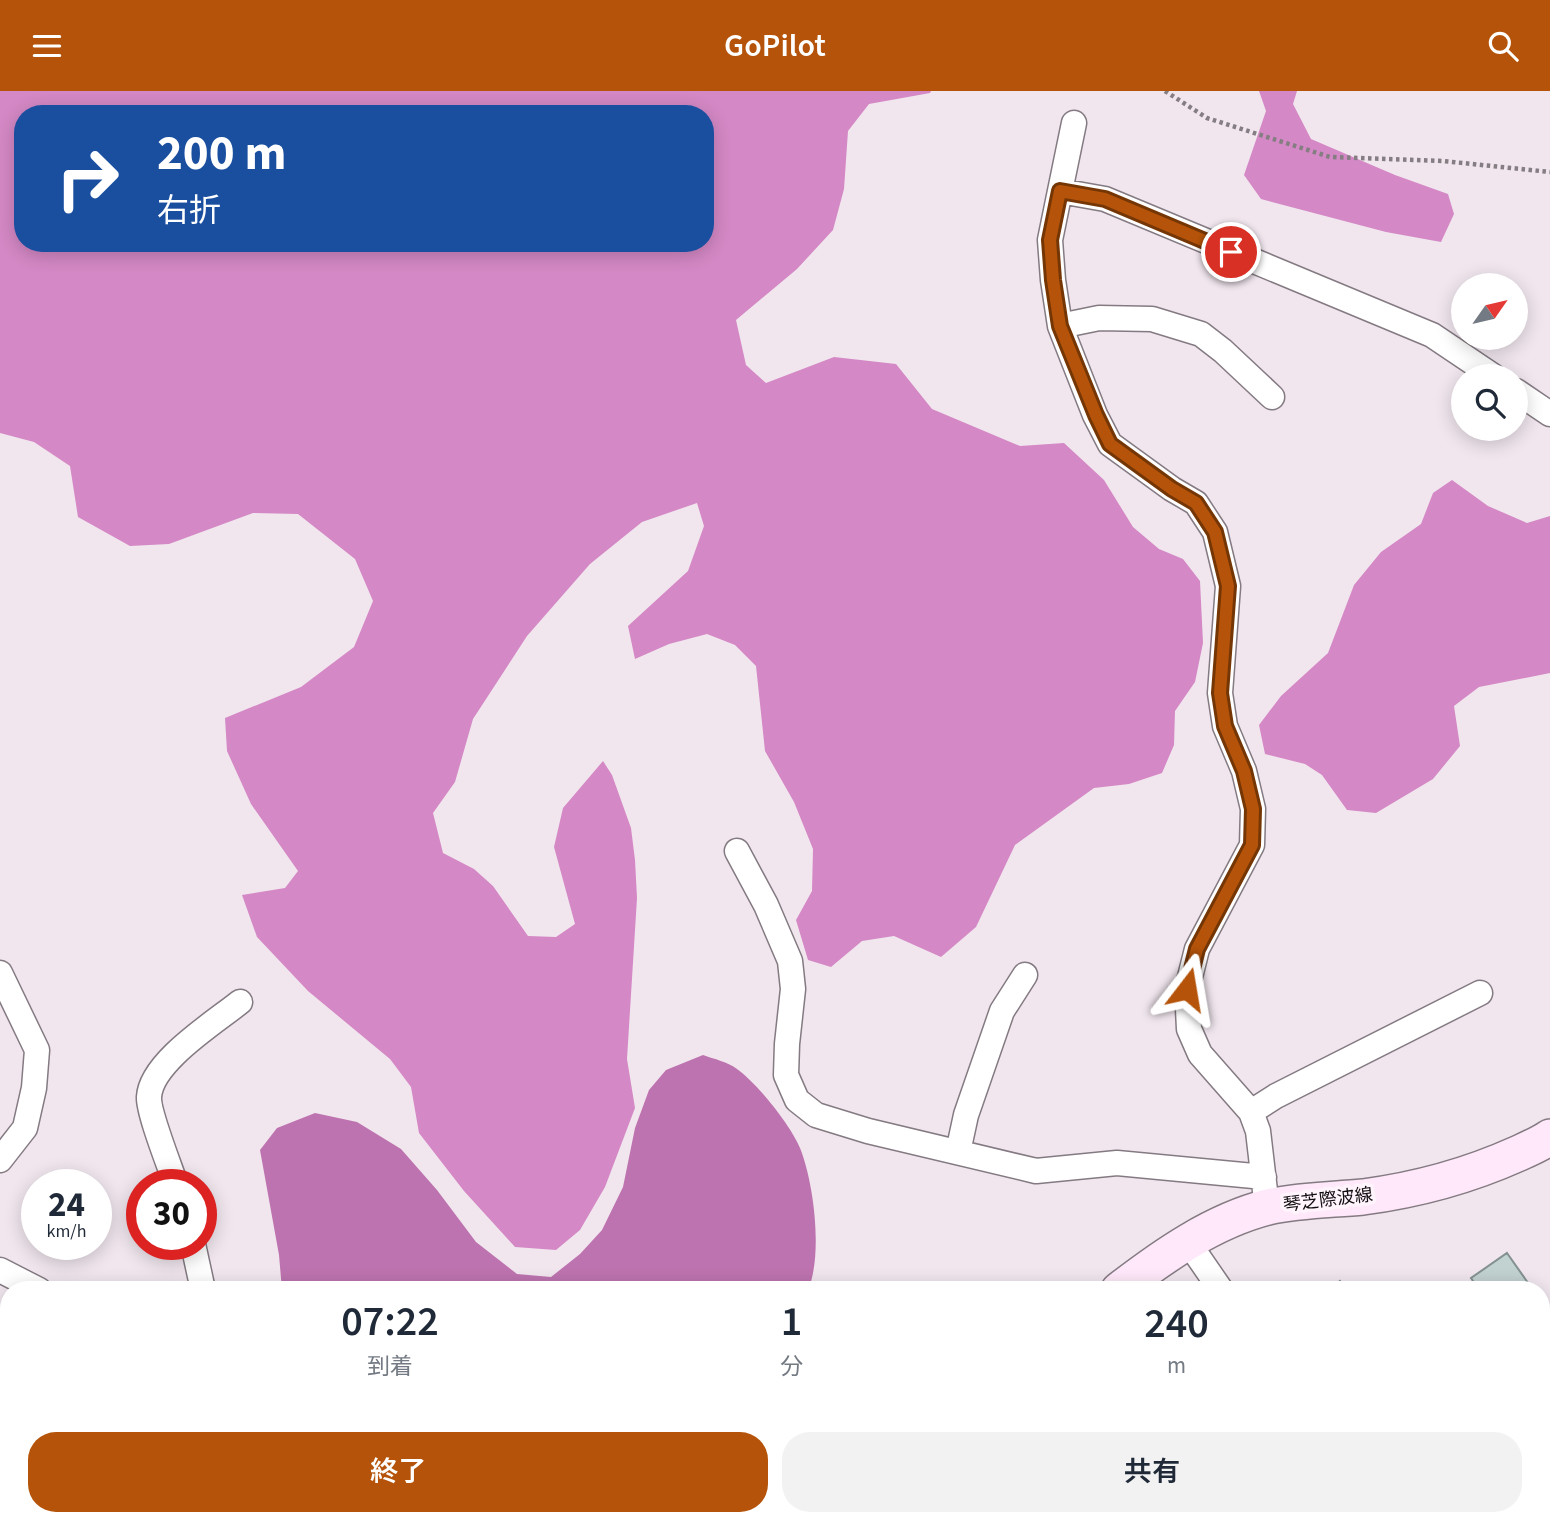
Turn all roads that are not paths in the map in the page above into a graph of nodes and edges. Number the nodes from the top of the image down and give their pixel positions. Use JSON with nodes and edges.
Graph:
{"nodes":[{"id":1,"x":1074,"y":123,"type":"dead end"},
{"id":2,"x":1060,"y":191,"type":"junction"},
{"id":3,"x":1060,"y":326,"type":"junction"},
{"id":4,"x":1475,"y":364,"type":"edge"},
{"id":5,"x":1272,"y":397,"type":"dead end"},
{"id":6,"x":1528,"y":399,"type":"edge"},
{"id":7,"x":1550,"y":414,"type":"edge"},
{"id":8,"x":737,"y":851,"type":"dead end"},
{"id":9,"x":0,"y":973,"type":"edge"},
{"id":10,"x":1024,"y":975,"type":"dead end"},
{"id":11,"x":1480,"y":993,"type":"dead end"},
{"id":12,"x":240,"y":1002,"type":"dead end"},
{"id":13,"x":1251,"y":1112,"type":"junction"},
{"id":14,"x":1550,"y":1137,"type":"edge"},
{"id":15,"x":958,"y":1151,"type":"junction"},
{"id":16,"x":0,"y":1160,"type":"edge"},
{"id":17,"x":171,"y":1169,"type":"edge"},
{"id":18,"x":1266,"y":1192,"type":"junction"},
{"id":19,"x":1188,"y":1242,"type":"junction"},
{"id":20,"x":196,"y":1260,"type":"edge"},
{"id":21,"x":0,"y":1270,"type":"edge"},
{"id":22,"x":21,"y":1281,"type":"edge"},
{"id":23,"x":201,"y":1281,"type":"edge"},
{"id":24,"x":1132,"y":1281,"type":"edge"},
{"id":25,"x":1215,"y":1281,"type":"edge"}],
"edges":[{"from":1,"to":2,"type":"street"},
{"from":2,"to":3,"type":"street"},
{"from":2,"to":4,"type":"street"},
{"from":3,"to":5,"type":"street"},
{"from":3,"to":13,"type":"street"},
{"from":6,"to":7,"type":"street"},
{"from":8,"to":15,"type":"street"},
{"from":9,"to":16,"type":"street"},
{"from":10,"to":15,"type":"street"},
{"from":11,"to":13,"type":"street"},
{"from":12,"to":17,"type":"street"},
{"from":13,"to":18,"type":"street"},
{"from":14,"to":18,"type":"main road","name":"琴芝際波線"},
{"from":15,"to":18,"type":"street"},
{"from":18,"to":19,"type":"main road","name":"琴芝際波線"},
{"from":19,"to":24,"type":"main road","name":"琴芝際波線"},
{"from":19,"to":25,"type":"street"},
{"from":20,"to":23,"type":"street"},
{"from":21,"to":22,"type":"street"}]}
